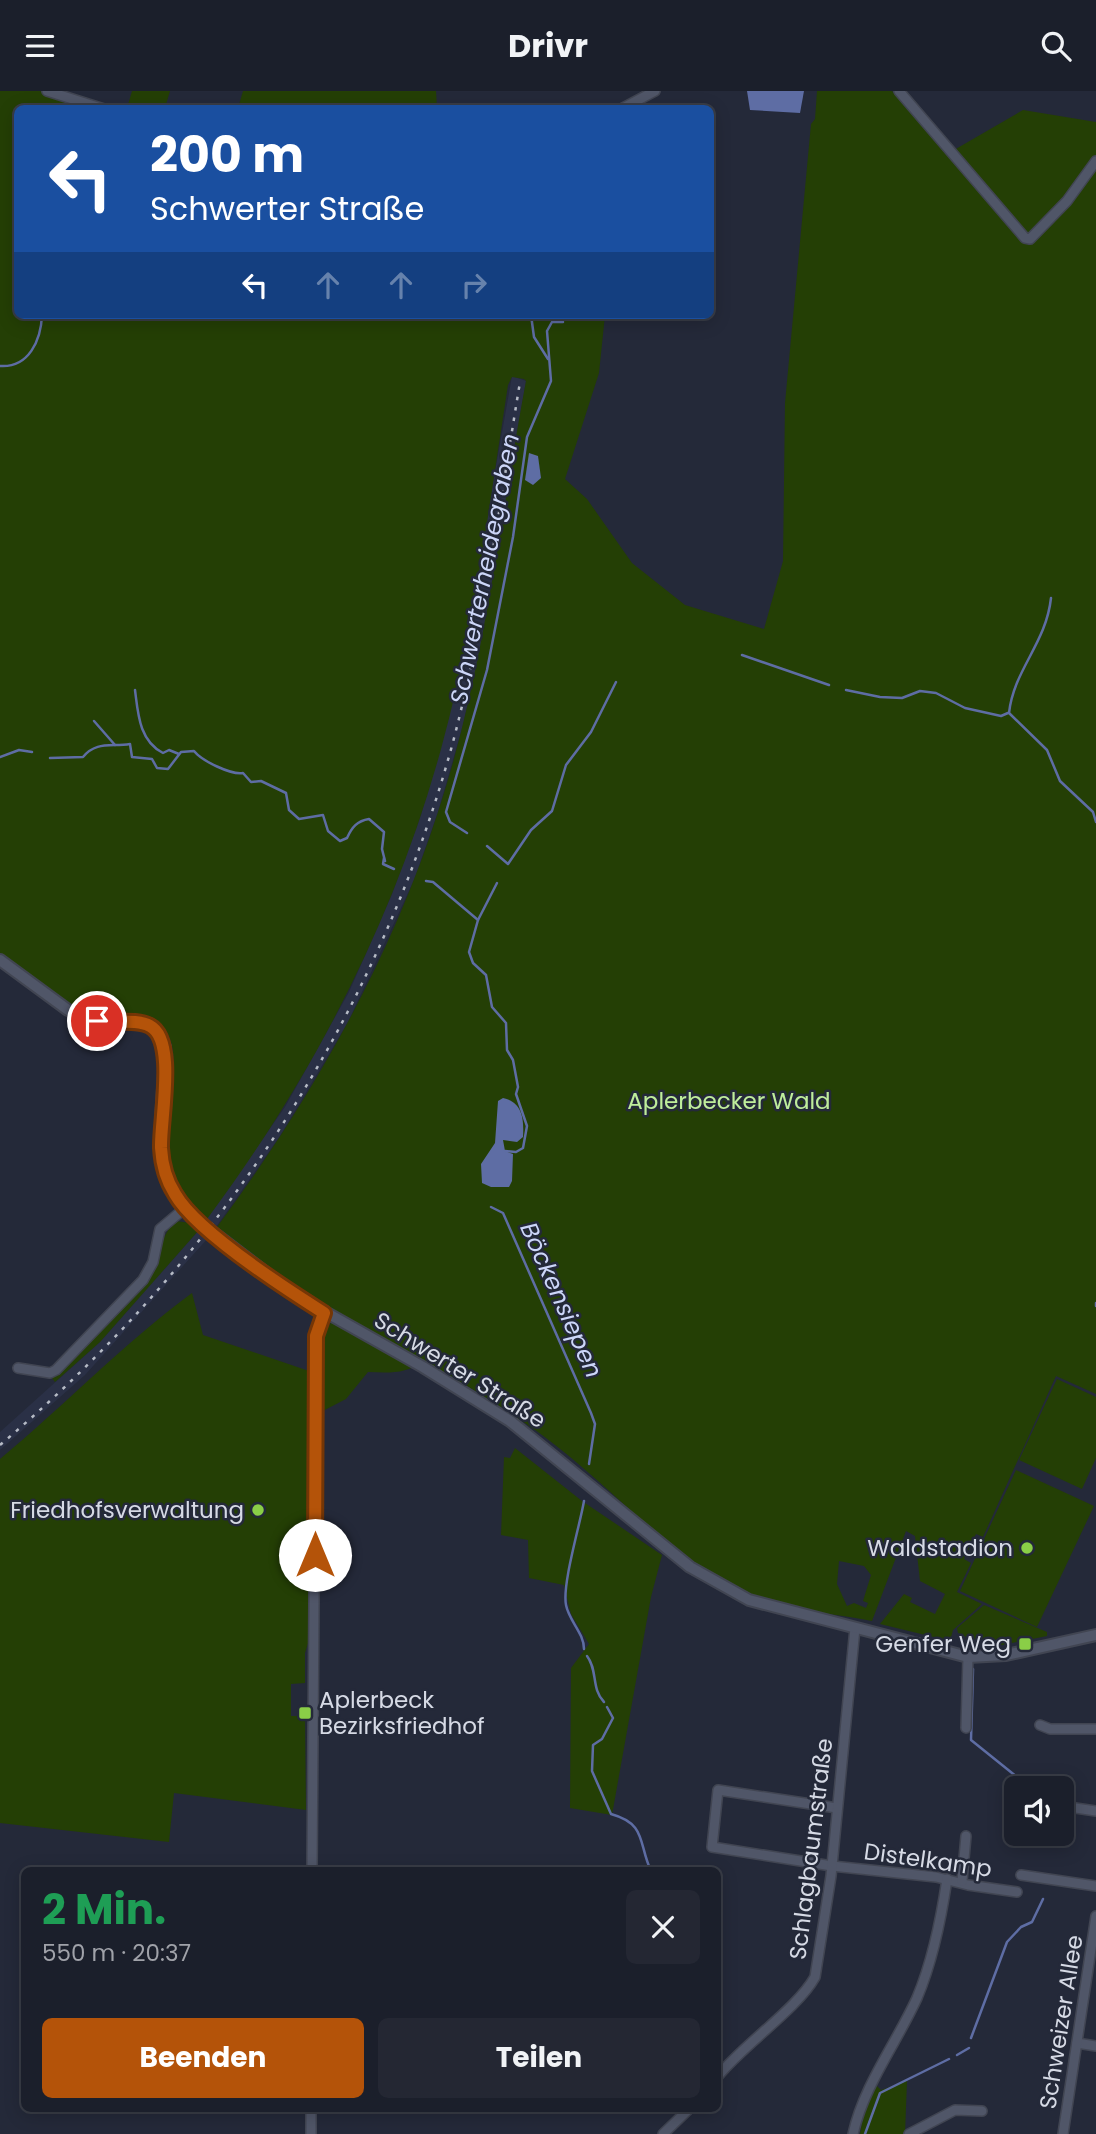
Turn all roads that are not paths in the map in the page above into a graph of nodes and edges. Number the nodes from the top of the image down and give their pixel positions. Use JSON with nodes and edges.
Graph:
{"nodes":[{"id":1,"x":47,"y":91,"type":"edge"},
{"id":2,"x":655,"y":91,"type":"edge"},
{"id":3,"x":899,"y":91,"type":"edge"},
{"id":4,"x":91,"y":105,"type":"edge"},
{"id":5,"x":629,"y":105,"type":"edge"},
{"id":6,"x":1096,"y":161,"type":"edge"},
{"id":7,"x":0,"y":960,"type":"edge"},
{"id":8,"x":185,"y":1208,"type":"junction"},
{"id":9,"x":324,"y":1313,"type":"junction"},
{"id":10,"x":18,"y":1369,"type":"dead end"},
{"id":11,"x":856,"y":1628,"type":"junction"},
{"id":12,"x":1096,"y":1635,"type":"edge"},
{"id":13,"x":968,"y":1657,"type":"junction"},
{"id":14,"x":1040,"y":1725,"type":"dead end"},
{"id":15,"x":966,"y":1728,"type":"dead end"},
{"id":16,"x":1096,"y":1729,"type":"edge"},
{"id":17,"x":837,"y":1808,"type":"junction"},
{"id":18,"x":1074,"y":1808,"type":"edge"},
{"id":19,"x":1096,"y":1811,"type":"edge"},
{"id":20,"x":965,"y":1836,"type":"dead end"},
{"id":21,"x":832,"y":1866,"type":"junction"},
{"id":22,"x":312,"y":1867,"type":"edge"},
{"id":23,"x":1021,"y":1875,"type":"dead end"},
{"id":24,"x":947,"y":1879,"type":"junction"},
{"id":25,"x":962,"y":1881,"type":"junction"},
{"id":26,"x":1096,"y":1886,"type":"edge"},
{"id":27,"x":1017,"y":1892,"type":"dead end"},
{"id":28,"x":1096,"y":1916,"type":"edge"},
{"id":29,"x":1077,"y":2043,"type":"junction"},
{"id":30,"x":1096,"y":2046,"type":"edge"},
{"id":31,"x":721,"y":2073,"type":"edge"},
{"id":32,"x":982,"y":2111,"type":"dead end"},
{"id":33,"x":311,"y":2112,"type":"edge"},
{"id":34,"x":686,"y":2112,"type":"edge"},
{"id":35,"x":311,"y":2134,"type":"edge"},
{"id":36,"x":663,"y":2134,"type":"edge"},
{"id":37,"x":853,"y":2134,"type":"edge"},
{"id":38,"x":909,"y":2134,"type":"edge"},
{"id":39,"x":1063,"y":2134,"type":"edge"}],
"edges":[{"from":1,"to":4,"type":"street"},
{"from":2,"to":5,"type":"street"},
{"from":3,"to":6,"type":"street"},
{"from":7,"to":8,"type":"street","name":"Schwerter Straße"},
{"from":8,"to":9,"type":"street","name":"Schwerter Straße","bridge":true},
{"from":8,"to":10,"type":"street"},
{"from":9,"to":11,"type":"street","name":"Schwerter Straße"},
{"from":9,"to":22,"type":"street"},
{"from":11,"to":13,"type":"street","name":"Schwerter Straße"},
{"from":11,"to":17,"type":"street","name":"Schlagbaumstraße"},
{"from":12,"to":13,"type":"street","name":"Schwerter Straße"},
{"from":13,"to":15,"type":"street"},
{"from":14,"to":16,"type":"street"},
{"from":17,"to":21,"type":"street","name":"Schlagbaumstraße"},
{"from":17,"to":21,"type":"street","name":"Distelkamp"},
{"from":18,"to":19,"type":"street"},
{"from":20,"to":25,"type":"street"},
{"from":21,"to":24,"type":"street","name":"Distelkamp"},
{"from":21,"to":31,"type":"street","name":"Schlagbaumstraße"},
{"from":23,"to":26,"type":"street"},
{"from":24,"to":25,"type":"street","name":"Distelkamp"},
{"from":24,"to":37,"type":"street"},
{"from":25,"to":27,"type":"street","name":"Distelkamp"},
{"from":28,"to":29,"type":"street","name":"Schweizer Allee"},
{"from":29,"to":30,"type":"street"},
{"from":29,"to":39,"type":"street","name":"Schweizer Allee"},
{"from":32,"to":38,"type":"street"},
{"from":33,"to":35,"type":"street"},
{"from":34,"to":36,"type":"street"}]}
